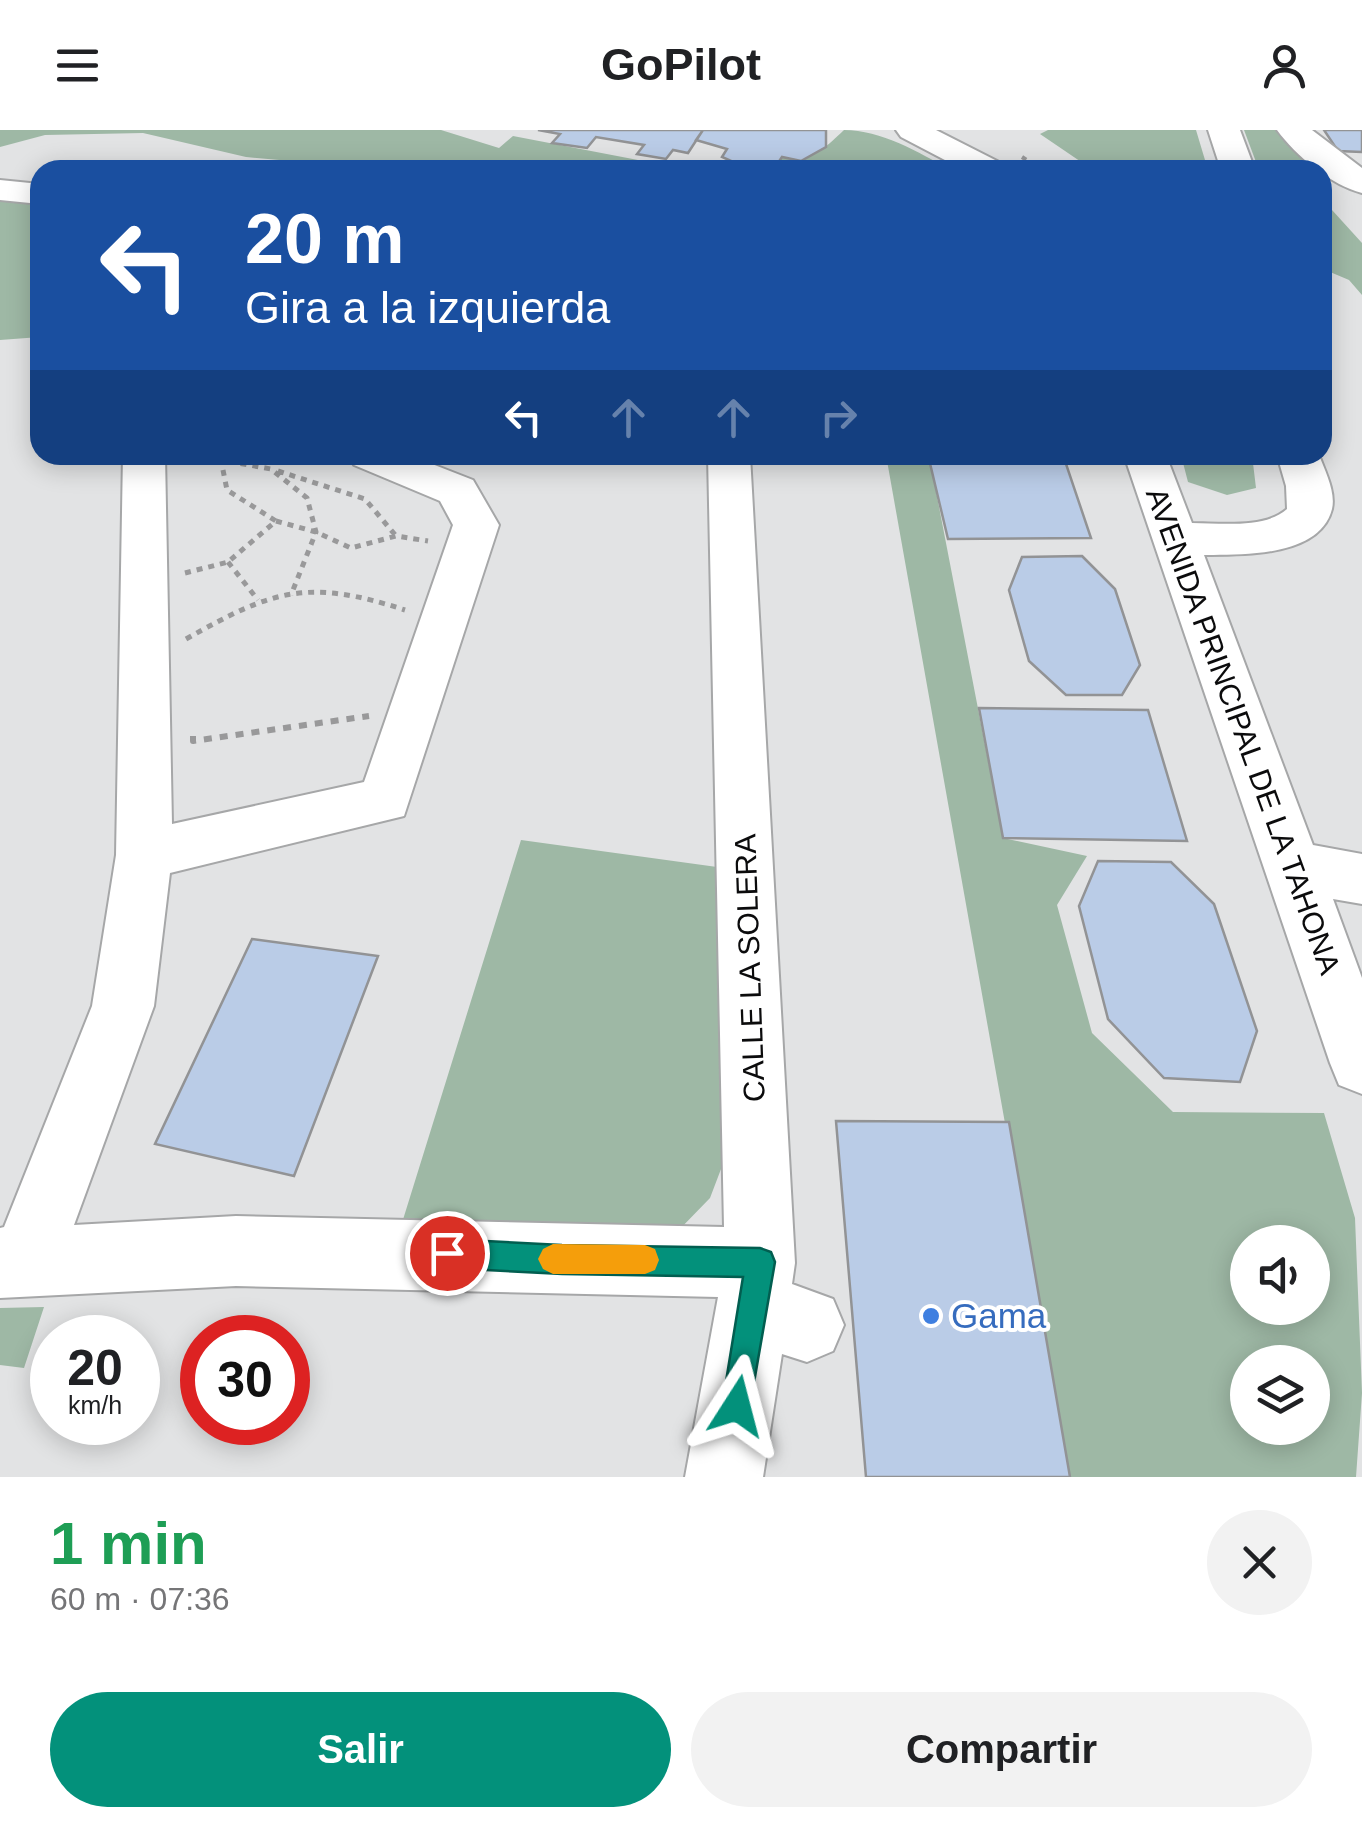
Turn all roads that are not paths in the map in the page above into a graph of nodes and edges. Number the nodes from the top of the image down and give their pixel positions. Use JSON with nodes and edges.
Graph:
{"nodes":[{"id":1,"x":912,"y":130,"type":"edge"},
{"id":2,"x":1224,"y":130,"type":"edge"},
{"id":3,"x":1293,"y":130,"type":"edge"},
{"id":4,"x":970,"y":160,"type":"edge"},
{"id":5,"x":1234,"y":160,"type":"edge"},
{"id":6,"x":1327,"y":160,"type":"edge"},
{"id":7,"x":1332,"y":164,"type":"edge"},
{"id":8,"x":1362,"y":183,"type":"edge"},
{"id":9,"x":0,"y":190,"type":"edge"},
{"id":10,"x":30,"y":193,"type":"edge"},
{"id":11,"x":144,"y":465,"type":"edge"},
{"id":12,"x":393,"y":465,"type":"edge"},
{"id":13,"x":730,"y":465,"type":"edge"},
{"id":14,"x":1148,"y":465,"type":"edge"},
{"id":15,"x":1300,"y":465,"type":"edge"},
{"id":16,"x":1174,"y":539,"type":"junction"},
{"id":17,"x":144,"y":855,"type":"junction"},
{"id":18,"x":1292,"y":867,"type":"junction"},
{"id":19,"x":1362,"y":879,"type":"edge"},
{"id":20,"x":1362,"y":1063,"type":"edge"},
{"id":21,"x":13,"y":1263,"type":"edge"},
{"id":22,"x":773,"y":1299,"type":"junction"},
{"id":23,"x":724,"y":1477,"type":"edge"}],
"edges":[{"from":1,"to":4,"type":"street"},
{"from":2,"to":5,"type":"street"},
{"from":3,"to":6,"type":"street"},
{"from":7,"to":8,"type":"street"},
{"from":9,"to":10,"type":"street"},
{"from":11,"to":17,"type":"street"},
{"from":12,"to":17,"type":"street"},
{"from":13,"to":22,"type":"street","name":"CALLE LA SOLERA"},
{"from":14,"to":16,"type":"street","name":"AVENIDA PRINCIPAL DE LA TAHONA"},
{"from":15,"to":16,"type":"street"},
{"from":16,"to":18,"type":"street","name":"AVENIDA PRINCIPAL DE LA TAHONA"},
{"from":17,"to":21,"type":"street"},
{"from":18,"to":19,"type":"street"},
{"from":18,"to":20,"type":"street","name":"AVENIDA PRINCIPAL DE LA TAHONA"},
{"from":21,"to":22,"type":"street"},
{"from":22,"to":23,"type":"street","name":"CALLE LA SOLERA"}]}
